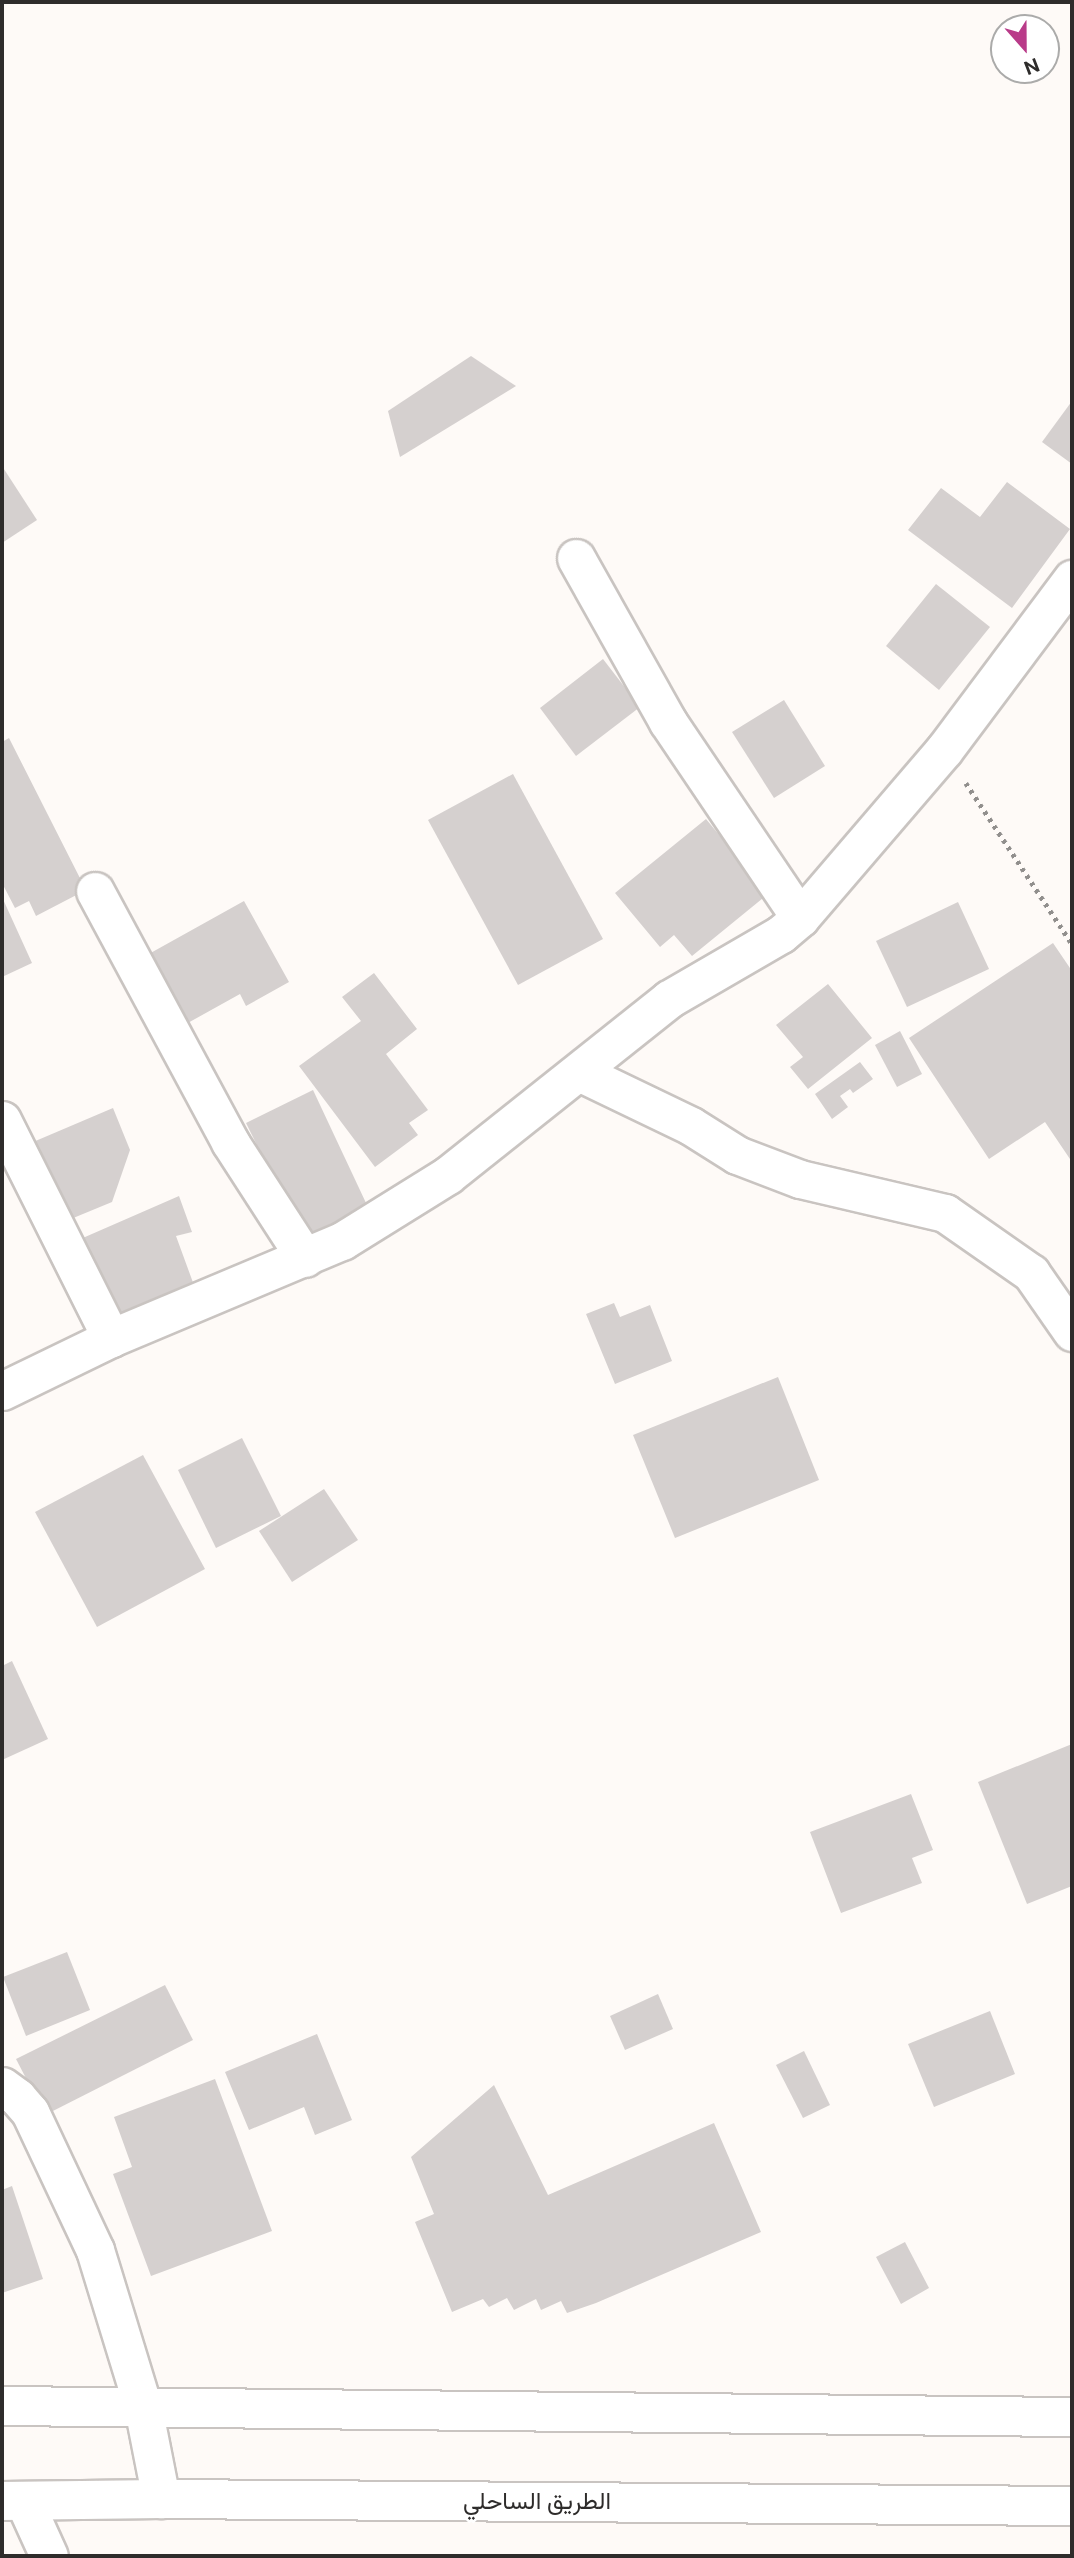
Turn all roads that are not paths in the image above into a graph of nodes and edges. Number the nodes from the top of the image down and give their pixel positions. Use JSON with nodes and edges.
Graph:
{"nodes":[{"id":1,"x":576,"y":558,"type":"dead end"},
{"id":2,"x":1072,"y":579,"type":"edge"},
{"id":3,"x":95,"y":891,"type":"dead end"},
{"id":4,"x":800,"y":918,"type":"junction"},
{"id":5,"x":579,"y":1072,"type":"junction"},
{"id":6,"x":2,"y":1120,"type":"edge"},
{"id":7,"x":305,"y":1258,"type":"junction"},
{"id":8,"x":1072,"y":1332,"type":"edge"},
{"id":9,"x":111,"y":1338,"type":"junction"},
{"id":10,"x":2,"y":1391,"type":"edge"},
{"id":11,"x":2,"y":2086,"type":"edge"},
{"id":12,"x":2,"y":2406,"type":"edge"},
{"id":13,"x":143,"y":2407,"type":"junction"},
{"id":14,"x":1072,"y":2417,"type":"edge"},
{"id":15,"x":162,"y":2499,"type":"junction"},
{"id":16,"x":13,"y":2501,"type":"edge"},
{"id":17,"x":1072,"y":2506,"type":"edge"},
{"id":18,"x":49,"y":2556,"type":"edge"}],
"edges":[{"from":1,"to":4,"type":"street"},
{"from":2,"to":4,"type":"street"},
{"from":3,"to":7,"type":"street"},
{"from":4,"to":5,"type":"street"},
{"from":5,"to":7,"type":"street"},
{"from":5,"to":8,"type":"street"},
{"from":6,"to":9,"type":"street"},
{"from":7,"to":9,"type":"street"},
{"from":9,"to":10,"type":"street"},
{"from":11,"to":13,"type":"street"},
{"from":12,"to":13,"type":"highway"},
{"from":13,"to":14,"type":"highway"},
{"from":13,"to":15,"type":"street"},
{"from":15,"to":16,"type":"highway","name":"الطريق الساحلي"},
{"from":15,"to":17,"type":"highway","name":"الطريق الساحلي"},
{"from":16,"to":18,"type":"street"}]}
